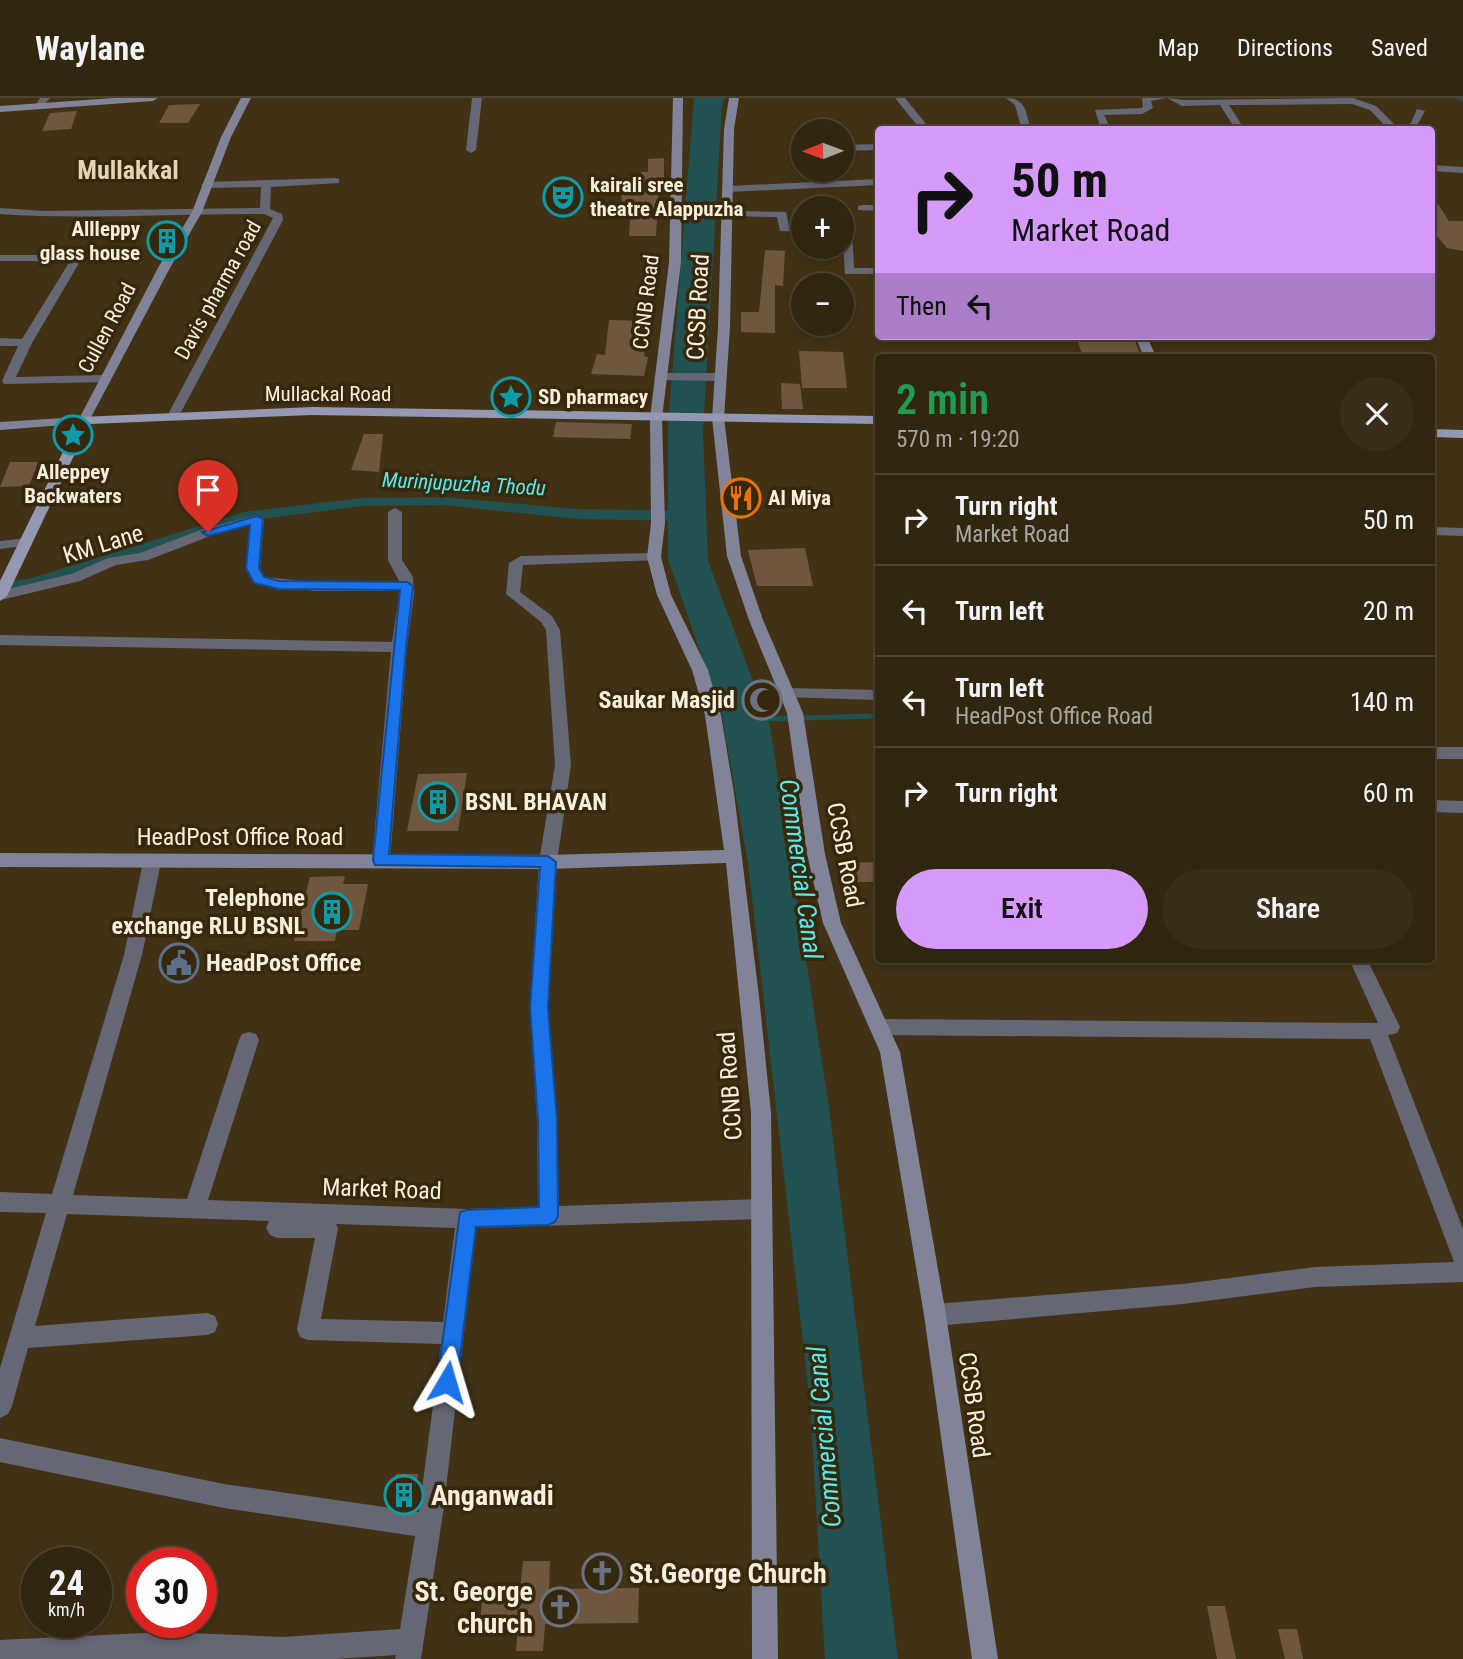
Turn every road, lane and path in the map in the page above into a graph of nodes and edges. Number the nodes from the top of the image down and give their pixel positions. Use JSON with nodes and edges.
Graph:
{"nodes":[{"id":1,"x":150,"y":98,"type":"edge"},
{"id":2,"x":246,"y":98,"type":"edge"},
{"id":3,"x":477,"y":98,"type":"edge"},
{"id":4,"x":678,"y":98,"type":"edge"},
{"id":5,"x":734,"y":98,"type":"edge"},
{"id":6,"x":900,"y":98,"type":"edge"},
{"id":7,"x":1011,"y":98,"type":"edge"},
{"id":8,"x":1161,"y":98,"type":"edge"},
{"id":9,"x":1172,"y":98,"type":"edge"},
{"id":10,"x":43,"y":102,"type":"edge"},
{"id":11,"x":1223,"y":102,"type":"junction"},
{"id":12,"x":1,"y":110,"type":"edge"},
{"id":13,"x":1420,"y":111,"type":"dead end"},
{"id":14,"x":924,"y":126,"type":"edge"},
{"id":15,"x":1025,"y":126,"type":"edge"},
{"id":16,"x":1105,"y":126,"type":"edge"},
{"id":17,"x":1238,"y":126,"type":"edge"},
{"id":18,"x":1393,"y":126,"type":"edge"},
{"id":19,"x":1415,"y":126,"type":"edge"},
{"id":20,"x":875,"y":147,"type":"edge"},
{"id":21,"x":854,"y":148,"type":"edge"},
{"id":22,"x":471,"y":150,"type":"dead end"},
{"id":23,"x":1435,"y":168,"type":"edge"},
{"id":24,"x":1463,"y":170,"type":"edge"},
{"id":25,"x":335,"y":181,"type":"dead end"},
{"id":26,"x":875,"y":182,"type":"edge"},
{"id":27,"x":241,"y":184,"type":"junction"},
{"id":28,"x":266,"y":184,"type":"junction"},
{"id":29,"x":206,"y":185,"type":"junction"},
{"id":30,"x":728,"y":189,"type":"junction"},
{"id":31,"x":862,"y":208,"type":"dead end"},
{"id":32,"x":875,"y":208,"type":"edge"},
{"id":33,"x":232,"y":210,"type":"junction"},
{"id":34,"x":0,"y":211,"type":"edge"},
{"id":35,"x":198,"y":211,"type":"junction"},
{"id":36,"x":265,"y":211,"type":"junction"},
{"id":37,"x":728,"y":214,"type":"junction"},
{"id":38,"x":791,"y":229,"type":"edge"},
{"id":39,"x":0,"y":258,"type":"edge"},
{"id":40,"x":848,"y":259,"type":"edge"},
{"id":41,"x":875,"y":271,"type":"edge"},
{"id":42,"x":0,"y":342,"type":"edge"},
{"id":43,"x":26,"y":342,"type":"junction"},
{"id":44,"x":665,"y":377,"type":"junction"},
{"id":45,"x":714,"y":377,"type":"junction"},
{"id":46,"x":104,"y":379,"type":"junction"},
{"id":47,"x":173,"y":416,"type":"junction"},
{"id":48,"x":658,"y":418,"type":"junction"},
{"id":49,"x":715,"y":418,"type":"junction"},
{"id":50,"x":84,"y":420,"type":"junction"},
{"id":51,"x":875,"y":420,"type":"edge"},
{"id":52,"x":0,"y":426,"type":"edge"},
{"id":53,"x":1435,"y":433,"type":"edge"},
{"id":54,"x":1463,"y":434,"type":"edge"},
{"id":55,"x":396,"y":512,"type":"dead end"},
{"id":56,"x":1435,"y":531,"type":"edge"},
{"id":57,"x":1463,"y":532,"type":"edge"},
{"id":58,"x":27,"y":542,"type":"junction"},
{"id":59,"x":0,"y":545,"type":"edge"},
{"id":60,"x":654,"y":556,"type":"junction"},
{"id":61,"x":407,"y":586,"type":"junction"},
{"id":62,"x":0,"y":595,"type":"edge"},
{"id":63,"x":0,"y":640,"type":"edge"},
{"id":64,"x":399,"y":648,"type":"junction"},
{"id":65,"x":788,"y":693,"type":"junction"},
{"id":66,"x":875,"y":695,"type":"edge"},
{"id":67,"x":1435,"y":752,"type":"edge"},
{"id":68,"x":1463,"y":753,"type":"edge"},
{"id":69,"x":1435,"y":806,"type":"edge"},
{"id":70,"x":1463,"y":807,"type":"edge"},
{"id":71,"x":733,"y":856,"type":"junction"},
{"id":72,"x":0,"y":860,"type":"edge"},
{"id":73,"x":381,"y":860,"type":"junction"},
{"id":74,"x":152,"y":862,"type":"junction"},
{"id":75,"x":548,"y":862,"type":"junction"},
{"id":76,"x":1360,"y":963,"type":"edge"},
{"id":77,"x":880,"y":1027,"type":"junction"},
{"id":78,"x":1377,"y":1031,"type":"junction"},
{"id":79,"x":249,"y":1040,"type":"dead end"},
{"id":80,"x":0,"y":1202,"type":"edge"},
{"id":81,"x":58,"y":1202,"type":"junction"},
{"id":82,"x":195,"y":1208,"type":"junction"},
{"id":83,"x":761,"y":1209,"type":"junction"},
{"id":84,"x":548,"y":1216,"type":"junction"},
{"id":85,"x":467,"y":1219,"type":"junction"},
{"id":86,"x":277,"y":1228,"type":"dead end"},
{"id":87,"x":1463,"y":1257,"type":"edge"},
{"id":88,"x":1463,"y":1272,"type":"edge"},
{"id":89,"x":934,"y":1315,"type":"junction"},
{"id":90,"x":207,"y":1324,"type":"dead end"},
{"id":91,"x":453,"y":1333,"type":"junction"},
{"id":92,"x":20,"y":1338,"type":"junction"},
{"id":93,"x":0,"y":1406,"type":"edge"},
{"id":94,"x":0,"y":1450,"type":"edge"},
{"id":95,"x":429,"y":1525,"type":"junction"},
{"id":96,"x":409,"y":1650,"type":"edge"},
{"id":97,"x":0,"y":1653,"type":"edge"},
{"id":98,"x":765,"y":1659,"type":"edge"},
{"id":99,"x":985,"y":1659,"type":"edge"}],
"edges":[{"from":1,"to":10,"type":"main road"},
{"from":2,"to":29,"type":"main road","name":"Cullen Road"},
{"from":3,"to":22,"type":"street"},
{"from":4,"to":44,"type":"main road","name":"CCNB Road"},
{"from":5,"to":30,"type":"main road","name":"CCSB Road"},
{"from":6,"to":14,"type":"street"},
{"from":7,"to":15,"type":"street"},
{"from":8,"to":16,"type":"street"},
{"from":9,"to":11,"type":"street"},
{"from":10,"to":12,"type":"main road"},
{"from":11,"to":17,"type":"street"},
{"from":11,"to":18,"type":"street"},
{"from":13,"to":19,"type":"street"},
{"from":20,"to":21,"type":"street"},
{"from":23,"to":24,"type":"street"},
{"from":25,"to":28,"type":"street"},
{"from":26,"to":30,"type":"street"},
{"from":27,"to":28,"type":"street"},
{"from":27,"to":29,"type":"street"},
{"from":27,"to":33,"type":"street"},
{"from":28,"to":36,"type":"street"},
{"from":29,"to":35,"type":"main road","name":"Cullen Road"},
{"from":30,"to":37,"type":"main road","name":"CCSB Road"},
{"from":31,"to":32,"type":"street"},
{"from":33,"to":35,"type":"street","name":"Davis pharma road"},
{"from":33,"to":36,"type":"street","name":"Davis pharma road"},
{"from":34,"to":35,"type":"street","name":"Davis pharma road"},
{"from":35,"to":46,"type":"main road","name":"Cullen Road"},
{"from":36,"to":47,"type":"street","name":"Davis pharma road"},
{"from":37,"to":38,"type":"street"},
{"from":37,"to":45,"type":"main road","name":"CCSB Road"},
{"from":39,"to":43,"type":"street"},
{"from":40,"to":41,"type":"street"},
{"from":42,"to":43,"type":"street"},
{"from":43,"to":46,"type":"street"},
{"from":44,"to":45,"type":"street"},
{"from":44,"to":48,"type":"main road","name":"CCNB Road"},
{"from":45,"to":49,"type":"main road","name":"CCSB Road"},
{"from":46,"to":50,"type":"main road","name":"Cullen Road"},
{"from":47,"to":48,"type":"main road","name":"Mullackal Road"},
{"from":47,"to":50,"type":"main road","name":"Mullackal Road"},
{"from":48,"to":49,"type":"main road","name":"Mullackal Road"},
{"from":48,"to":60,"type":"main road","name":"CCNB Road"},
{"from":49,"to":51,"type":"main road"},
{"from":49,"to":65,"type":"main road","name":"CCSB Road"},
{"from":50,"to":52,"type":"main road","name":"Mullackal Road"},
{"from":50,"to":58,"type":"main road","name":"Cullen Road"},
{"from":53,"to":54,"type":"main road"},
{"from":55,"to":61,"type":"street"},
{"from":56,"to":57,"type":"street"},
{"from":58,"to":59,"type":"street"},
{"from":58,"to":62,"type":"main road","name":"Cullen Road"},
{"from":60,"to":71,"type":"main road","name":"CCNB Road"},
{"from":60,"to":75,"type":"street"},
{"from":61,"to":62,"type":"street","name":"KM Lane"},
{"from":61,"to":64,"type":"street"},
{"from":63,"to":64,"type":"street"},
{"from":64,"to":73,"type":"street"},
{"from":65,"to":66,"type":"street"},
{"from":65,"to":77,"type":"main road","name":"CCSB Road"},
{"from":67,"to":68,"type":"street"},
{"from":69,"to":70,"type":"street"},
{"from":71,"to":75,"type":"main road","name":"HeadPost Office Road"},
{"from":71,"to":83,"type":"main road","name":"CCNB Road"},
{"from":72,"to":74,"type":"main road","name":"HeadPost Office Road"},
{"from":73,"to":74,"type":"main road","name":"HeadPost Office Road"},
{"from":73,"to":75,"type":"main road","name":"HeadPost Office Road"},
{"from":74,"to":81,"type":"street"},
{"from":75,"to":84,"type":"street"},
{"from":76,"to":78,"type":"street"},
{"from":77,"to":78,"type":"street"},
{"from":77,"to":89,"type":"main road","name":"CCSB Road"},
{"from":78,"to":87,"type":"street"},
{"from":79,"to":82,"type":"street"},
{"from":80,"to":81,"type":"street","name":"Market Road"},
{"from":81,"to":82,"type":"street","name":"Market Road"},
{"from":81,"to":92,"type":"street"},
{"from":82,"to":85,"type":"street","name":"Market Road"},
{"from":83,"to":84,"type":"street","name":"Market Road"},
{"from":83,"to":98,"type":"main road","name":"CCNB Road"},
{"from":84,"to":85,"type":"street","name":"Market Road"},
{"from":85,"to":91,"type":"street"},
{"from":86,"to":91,"type":"street"},
{"from":88,"to":89,"type":"street"},
{"from":89,"to":99,"type":"main road","name":"CCSB Road"},
{"from":90,"to":92,"type":"street"},
{"from":91,"to":95,"type":"street"},
{"from":92,"to":93,"type":"street"},
{"from":94,"to":95,"type":"street"},
{"from":95,"to":96,"type":"street"},
{"from":96,"to":97,"type":"street"}]}
